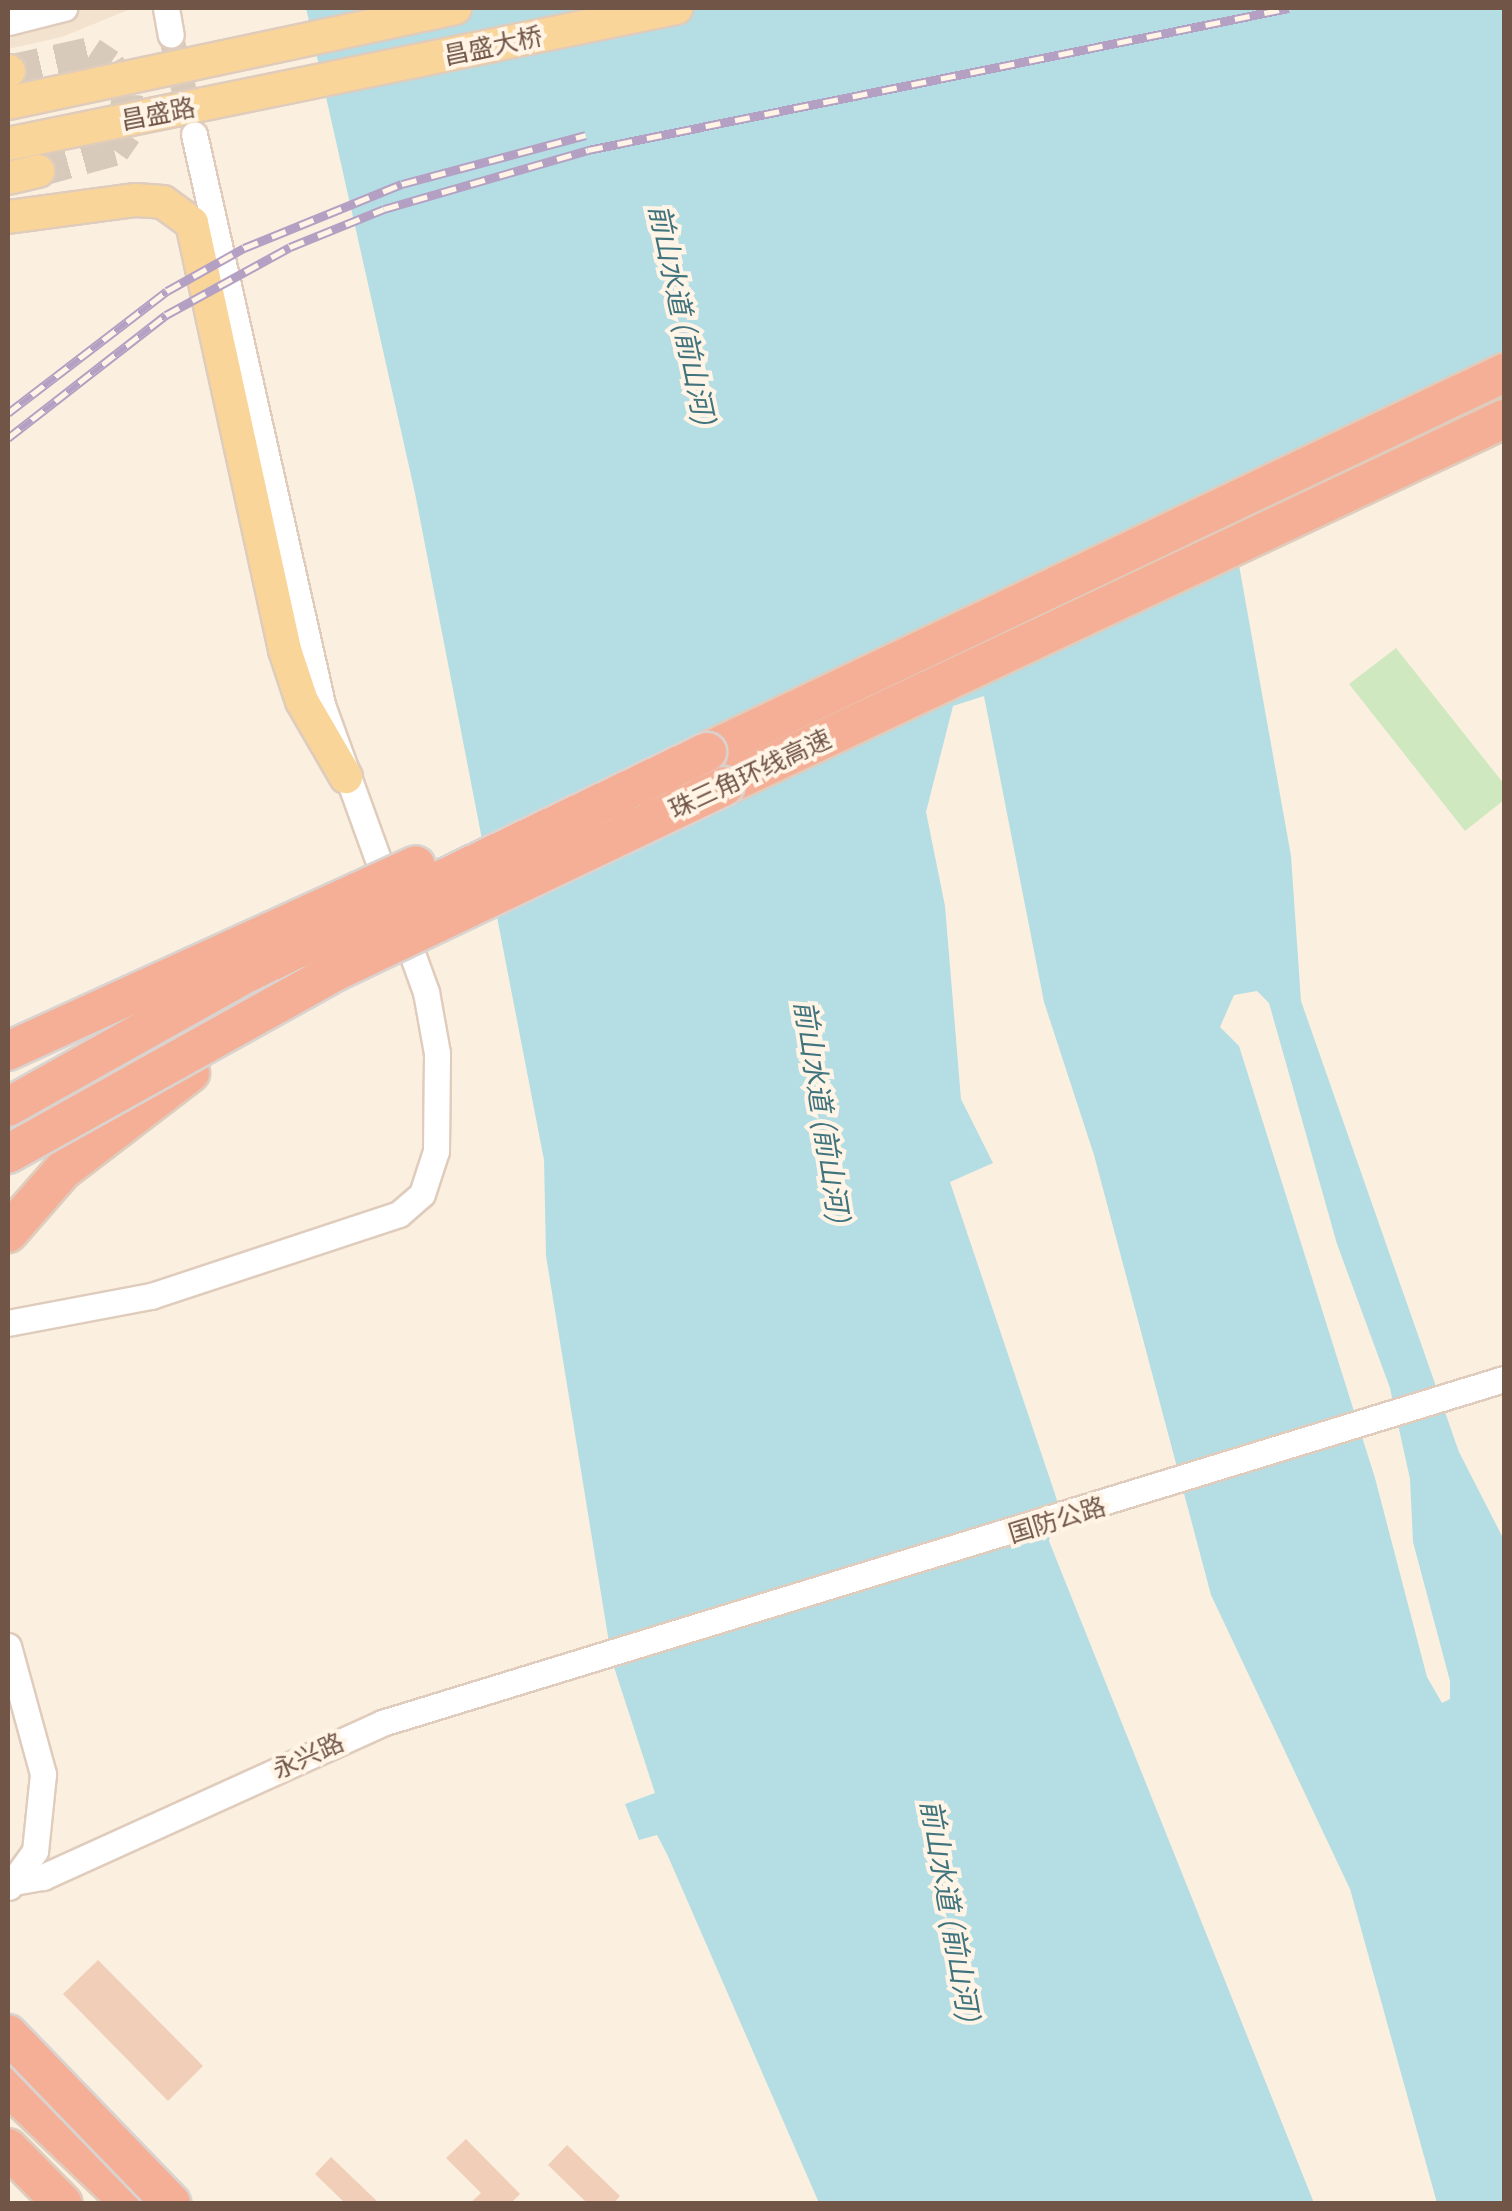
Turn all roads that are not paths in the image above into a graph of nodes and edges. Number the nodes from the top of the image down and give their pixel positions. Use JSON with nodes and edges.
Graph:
{"nodes":[{"id":1,"x":64,"y":8,"type":"edge"},
{"id":2,"x":166,"y":8,"type":"edge"},
{"id":3,"x":455,"y":8,"type":"edge"},
{"id":4,"x":676,"y":8,"type":"edge"},
{"id":5,"x":8,"y":22,"type":"edge"},
{"id":6,"x":171,"y":35,"type":"tunnel mouth"},
{"id":7,"x":299,"y":40,"type":"joint"},
{"id":8,"x":8,"y":82,"type":"edge"},
{"id":9,"x":310,"y":86,"type":"joint"},
{"id":10,"x":194,"y":134,"type":"tunnel mouth"},
{"id":11,"x":8,"y":144,"type":"edge"},
{"id":12,"x":8,"y":217,"type":"edge"},
{"id":13,"x":1504,"y":374,"type":"edge"},
{"id":14,"x":1504,"y":418,"type":"edge"},
{"id":15,"x":707,"y":752,"type":"junction"},
{"id":16,"x":346,"y":777,"type":"junction"},
{"id":17,"x":724,"y":786,"type":"junction"},
{"id":18,"x":8,"y":1051,"type":"edge"},
{"id":19,"x":190,"y":1073,"type":"junction"},
{"id":20,"x":8,"y":1106,"type":"edge"},
{"id":21,"x":8,"y":1154,"type":"edge"},
{"id":22,"x":8,"y":1211,"type":"edge"},
{"id":23,"x":8,"y":1232,"type":"edge"},
{"id":24,"x":8,"y":1323,"type":"edge"},
{"id":25,"x":1504,"y":1379,"type":"edge"},
{"id":26,"x":8,"y":1646,"type":"edge"},
{"id":27,"x":607,"y":1656,"type":"joint"},
{"id":28,"x":11,"y":1883,"type":"edge"},
{"id":29,"x":8,"y":2034,"type":"edge"},
{"id":30,"x":8,"y":2086,"type":"edge"},
{"id":31,"x":8,"y":2148,"type":"edge"},
{"id":32,"x":172,"y":2203,"type":"edge"},
{"id":33,"x":63,"y":2204,"type":"edge"},
{"id":34,"x":132,"y":2204,"type":"edge"}],
"edges":[{"from":1,"to":5,"type":"street"},
{"from":2,"to":6,"type":"street"},
{"from":3,"to":7,"type":"main road","name":"昌盛大桥"},
{"from":4,"to":9,"type":"main road","name":"昌盛大桥"},
{"from":7,"to":8,"type":"main road","name":"昌盛路"},
{"from":9,"to":11,"type":"main road","name":"昌盛路"},
{"from":10,"to":16,"type":"street"},
{"from":12,"to":16,"type":"main road"},
{"from":13,"to":15,"type":"highway","name":"珠三角环线高速"},
{"from":14,"to":17,"type":"highway","name":"珠三角环线高速"},
{"from":15,"to":18,"type":"highway","bridge":true},
{"from":15,"to":20,"type":"highway","name":"珠三角环线高速","bridge":true},
{"from":16,"to":24,"type":"street"},
{"from":17,"to":19,"type":"highway","bridge":true},
{"from":17,"to":21,"type":"highway","name":"珠三角环线高速","bridge":true},
{"from":19,"to":22,"type":"highway"},
{"from":19,"to":23,"type":"highway"},
{"from":25,"to":27,"type":"street","name":"国防公路"},
{"from":26,"to":28,"type":"street"},
{"from":27,"to":28,"type":"street","name":"永兴路"},
{"from":29,"to":32,"type":"highway","bridge":true},
{"from":30,"to":34,"type":"highway"},
{"from":31,"to":33,"type":"highway"}]}
